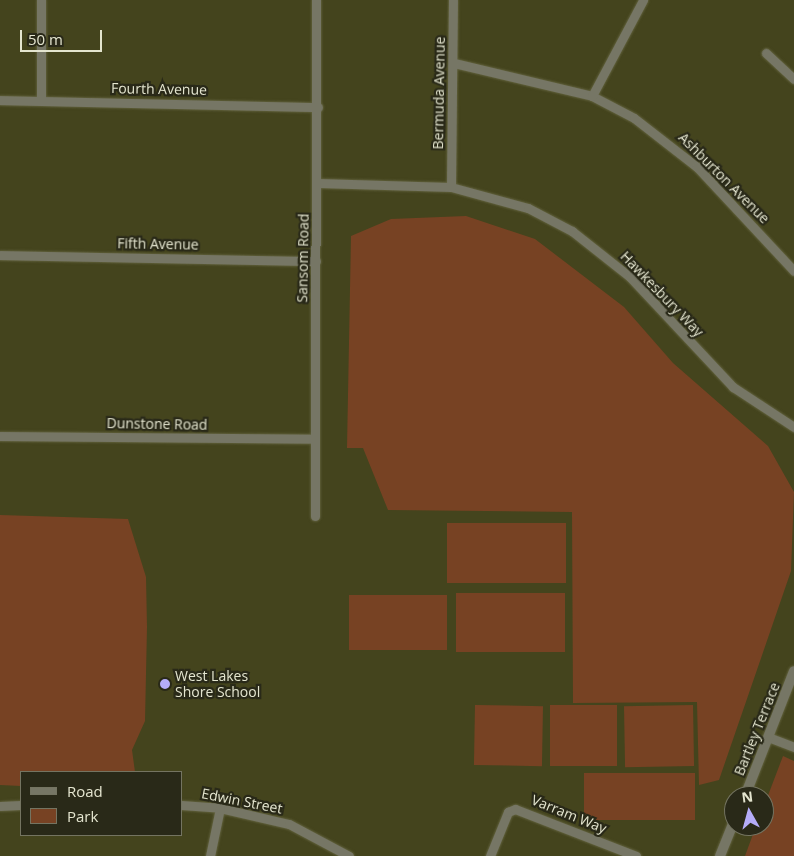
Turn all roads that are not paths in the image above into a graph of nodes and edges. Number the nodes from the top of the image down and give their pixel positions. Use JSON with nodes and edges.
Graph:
{"nodes":[{"id":1,"x":41,"y":0,"type":"edge"},
{"id":2,"x":316,"y":0,"type":"edge"},
{"id":3,"x":453,"y":0,"type":"edge"},
{"id":4,"x":643,"y":0,"type":"edge"},
{"id":5,"x":766,"y":53,"type":"dead end"},
{"id":6,"x":454,"y":63,"type":"junction"},
{"id":7,"x":794,"y":78,"type":"edge"},
{"id":8,"x":592,"y":96,"type":"junction"},
{"id":9,"x":0,"y":100,"type":"edge"},
{"id":10,"x":41,"y":100,"type":"junction"},
{"id":11,"x":318,"y":106,"type":"junction"},
{"id":12,"x":318,"y":183,"type":"junction"},
{"id":13,"x":451,"y":187,"type":"junction"},
{"id":14,"x":0,"y":255,"type":"edge"},
{"id":15,"x":316,"y":261,"type":"junction"},
{"id":16,"x":794,"y":271,"type":"edge"},
{"id":17,"x":794,"y":427,"type":"edge"},
{"id":18,"x":0,"y":436,"type":"edge"},
{"id":19,"x":314,"y":439,"type":"junction"},
{"id":20,"x":315,"y":516,"type":"dead end"},
{"id":21,"x":794,"y":672,"type":"edge"},
{"id":22,"x":768,"y":737,"type":"junction"},
{"id":23,"x":794,"y":747,"type":"edge"},
{"id":24,"x":748,"y":786,"type":"edge"},
{"id":25,"x":182,"y":805,"type":"edge"},
{"id":26,"x":0,"y":806,"type":"edge"},
{"id":27,"x":20,"y":806,"type":"edge"},
{"id":28,"x":220,"y":808,"type":"junction"},
{"id":29,"x":728,"y":836,"type":"edge"},
{"id":30,"x":631,"y":855,"type":"edge"},
{"id":31,"x":210,"y":856,"type":"edge"},
{"id":32,"x":349,"y":856,"type":"edge"},
{"id":33,"x":490,"y":856,"type":"edge"},
{"id":34,"x":720,"y":856,"type":"edge"}],
"edges":[{"from":1,"to":10,"type":"street"},
{"from":2,"to":11,"type":"street","name":"Sansom Road"},
{"from":3,"to":6,"type":"street","name":"Bermuda Avenue"},
{"from":4,"to":8,"type":"street"},
{"from":5,"to":7,"type":"street"},
{"from":6,"to":8,"type":"street","name":"Ashburton Avenue"},
{"from":6,"to":13,"type":"street","name":"Bermuda Avenue"},
{"from":8,"to":16,"type":"street","name":"Ashburton Avenue"},
{"from":9,"to":10,"type":"street","name":"Fourth Avenue"},
{"from":10,"to":11,"type":"street","name":"Fourth Avenue"},
{"from":11,"to":12,"type":"street","name":"Sansom Road"},
{"from":12,"to":13,"type":"street","name":"Hawkesbury Way"},
{"from":12,"to":15,"type":"street","name":"Sansom Road"},
{"from":13,"to":17,"type":"street","name":"Hawkesbury Way"},
{"from":14,"to":15,"type":"street","name":"Fifth Avenue"},
{"from":15,"to":19,"type":"street","name":"Sansom Road"},
{"from":18,"to":19,"type":"street","name":"Dunstone Road"},
{"from":19,"to":20,"type":"street","name":"Sansom Road"},
{"from":21,"to":22,"type":"street","name":"Bartley Terrace"},
{"from":22,"to":23,"type":"street"},
{"from":22,"to":24,"type":"street","name":"Bartley Terrace"},
{"from":25,"to":28,"type":"street","name":"Edwin Street"},
{"from":26,"to":27,"type":"street"},
{"from":28,"to":31,"type":"street"},
{"from":28,"to":32,"type":"street","name":"Edwin Street"},
{"from":29,"to":34,"type":"street"},
{"from":30,"to":33,"type":"street","name":"Varram Way"}]}
